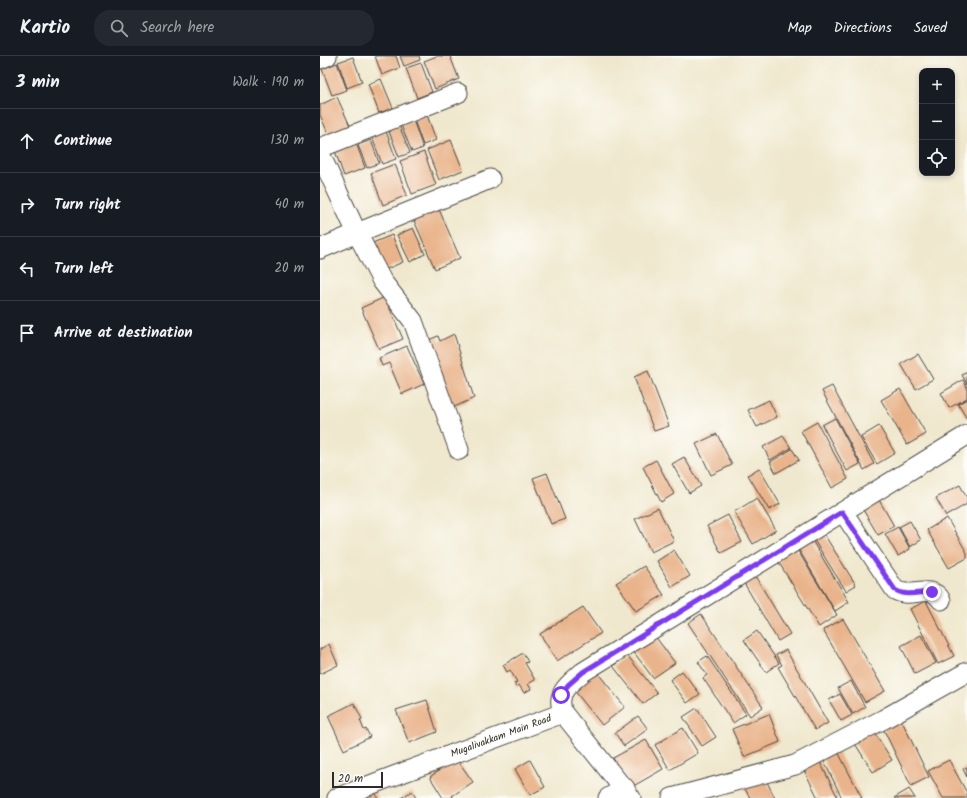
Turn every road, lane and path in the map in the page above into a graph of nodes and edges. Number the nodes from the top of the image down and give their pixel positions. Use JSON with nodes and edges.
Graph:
{"nodes":[{"id":1,"x":327,"y":56,"type":"edge"},
{"id":2,"x":320,"y":59,"type":"edge"},
{"id":3,"x":458,"y":93,"type":"dead end"},
{"id":4,"x":320,"y":148,"type":"edge"},
{"id":5,"x":320,"y":154,"type":"edge"},
{"id":6,"x":490,"y":179,"type":"dead end"},
{"id":7,"x":357,"y":233,"type":"junction"},
{"id":8,"x":320,"y":249,"type":"edge"},
{"id":9,"x":967,"y":435,"type":"edge"},
{"id":10,"x":459,"y":450,"type":"dead end"},
{"id":11,"x":842,"y":512,"type":"junction"},
{"id":12,"x":941,"y":600,"type":"dead end"},
{"id":13,"x":967,"y":672,"type":"edge"},
{"id":14,"x":564,"y":713,"type":"junction"},
{"id":15,"x":628,"y":793,"type":"edge"},
{"id":16,"x":337,"y":798,"type":"edge"},
{"id":17,"x":608,"y":798,"type":"edge"},
{"id":18,"x":672,"y":798,"type":"edge"}],
"edges":[{"from":1,"to":2,"type":"street"},
{"from":3,"to":4,"type":"street"},
{"from":5,"to":7,"type":"street"},
{"from":6,"to":7,"type":"street"},
{"from":7,"to":8,"type":"street"},
{"from":7,"to":10,"type":"street"},
{"from":9,"to":11,"type":"street"},
{"from":11,"to":12,"type":"street"},
{"from":11,"to":14,"type":"street"},
{"from":13,"to":18,"type":"street"},
{"from":14,"to":15,"type":"street","name":"Mugalivakkam Main Road"},
{"from":14,"to":16,"type":"street","name":"Mugalivakkam Main Road"},
{"from":15,"to":17,"type":"street"}]}
